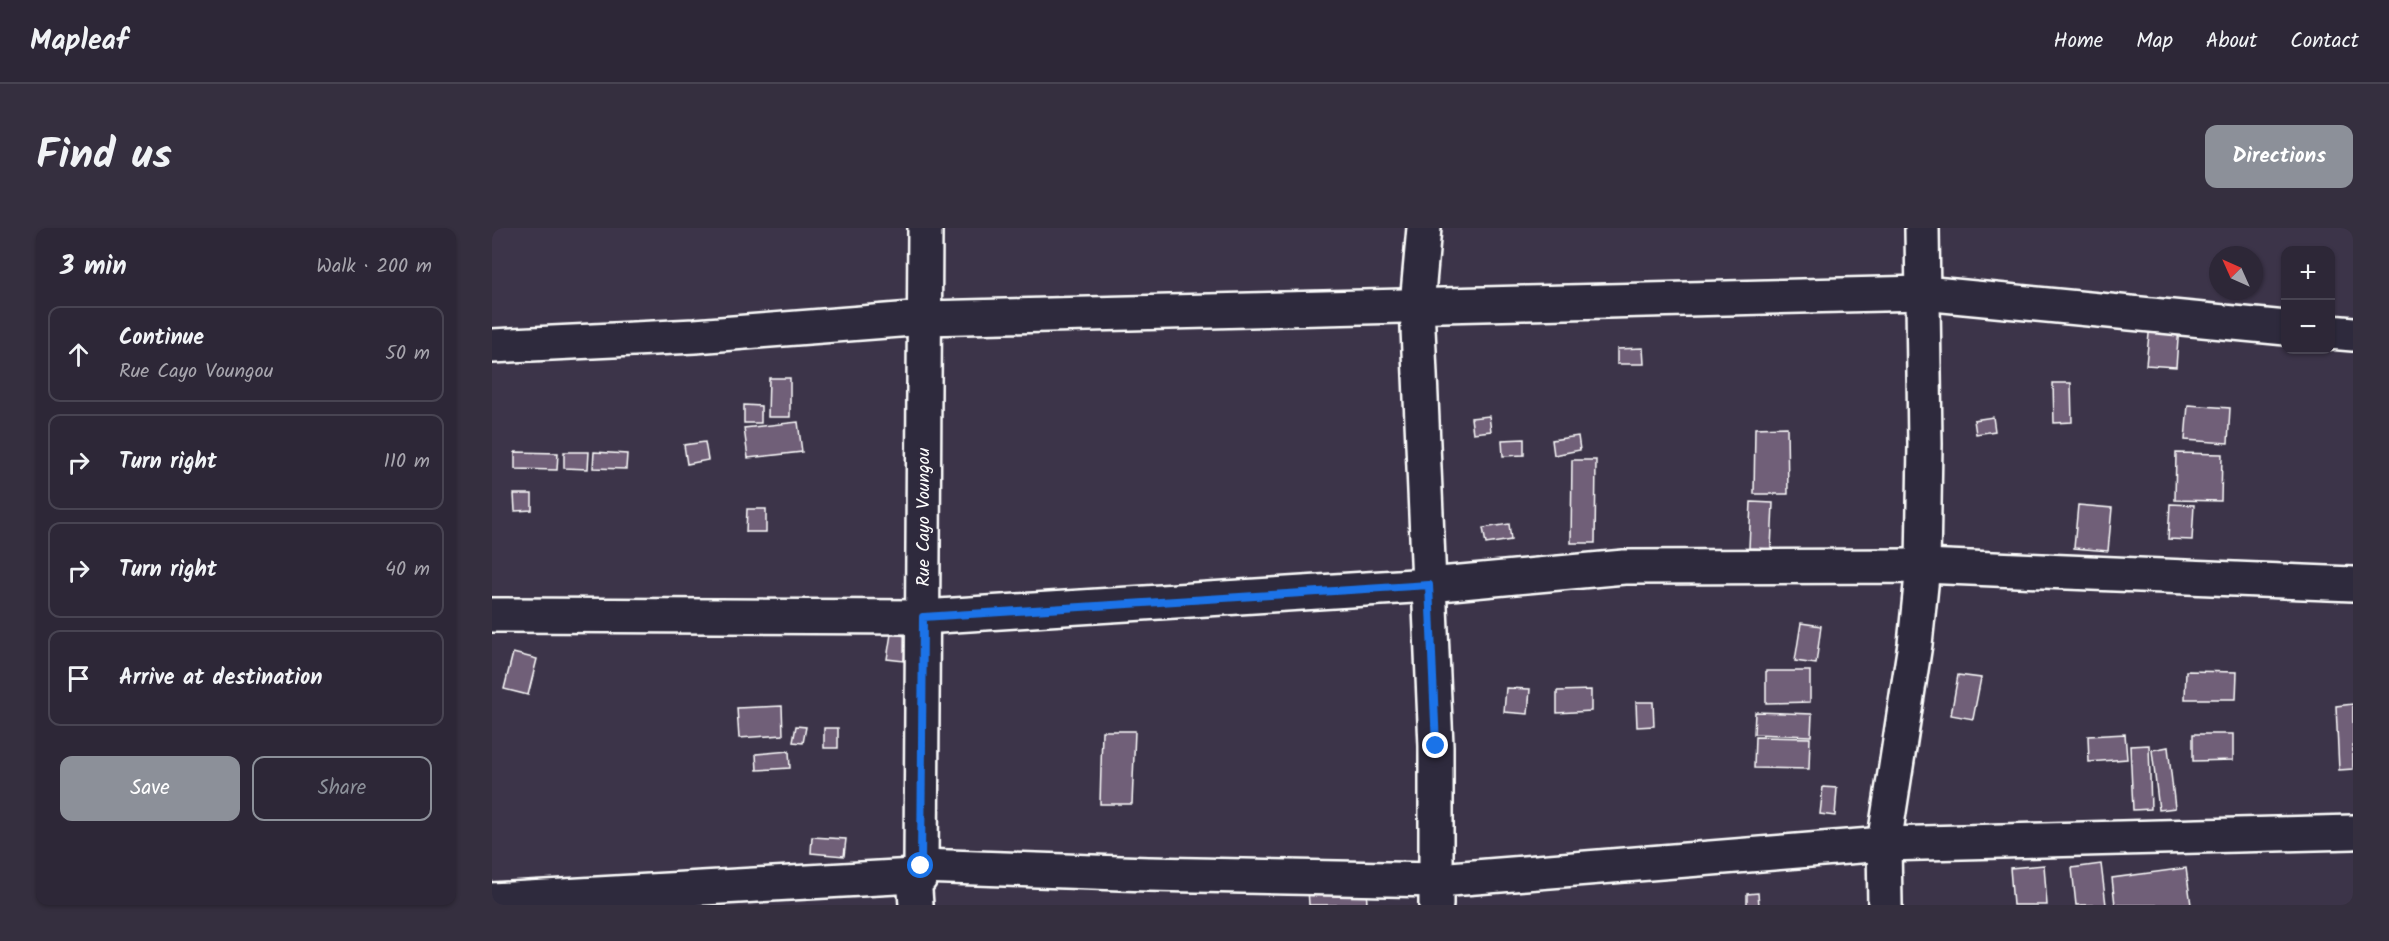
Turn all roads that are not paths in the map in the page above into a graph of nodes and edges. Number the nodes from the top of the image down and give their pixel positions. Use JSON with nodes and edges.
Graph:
{"nodes":[{"id":1,"x":925,"y":228,"type":"edge"},
{"id":2,"x":1424,"y":228,"type":"edge"},
{"id":3,"x":1922,"y":228,"type":"edge"},
{"id":4,"x":1923,"y":293,"type":"junction"},
{"id":5,"x":1417,"y":305,"type":"junction"},
{"id":6,"x":925,"y":318,"type":"junction"},
{"id":7,"x":2281,"y":328,"type":"edge"},
{"id":8,"x":2335,"y":332,"type":"edge"},
{"id":9,"x":2353,"y":334,"type":"edge"},
{"id":10,"x":492,"y":346,"type":"edge"},
{"id":11,"x":1923,"y":566,"type":"junction"},
{"id":12,"x":2353,"y":584,"type":"edge"},
{"id":13,"x":1429,"y":585,"type":"junction"},
{"id":14,"x":492,"y":615,"type":"edge"},
{"id":15,"x":923,"y":617,"type":"junction"},
{"id":16,"x":2353,"y":832,"type":"edge"},
{"id":17,"x":1884,"y":844,"type":"junction"},
{"id":18,"x":917,"y":882,"type":"edge"},
{"id":19,"x":1437,"y":893,"type":"edge"},
{"id":20,"x":492,"y":900,"type":"edge"},
{"id":21,"x":1885,"y":905,"type":"edge"}],
"edges":[{"from":1,"to":6,"type":"street","name":"Rue Cayo Voungou"},
{"from":2,"to":5,"type":"street"},
{"from":3,"to":4,"type":"street"},
{"from":4,"to":5,"type":"street"},
{"from":4,"to":7,"type":"street"},
{"from":4,"to":11,"type":"street"},
{"from":5,"to":6,"type":"street"},
{"from":5,"to":13,"type":"street"},
{"from":6,"to":10,"type":"street"},
{"from":6,"to":15,"type":"street","name":"Rue Cayo Voungou"},
{"from":8,"to":9,"type":"street"},
{"from":11,"to":12,"type":"street"},
{"from":11,"to":13,"type":"street"},
{"from":11,"to":17,"type":"street"},
{"from":13,"to":15,"type":"street"},
{"from":13,"to":19,"type":"street"},
{"from":14,"to":15,"type":"street"},
{"from":15,"to":18,"type":"street","name":"Rue Cayo Voungou"},
{"from":16,"to":17,"type":"street"},
{"from":17,"to":19,"type":"street"},
{"from":17,"to":21,"type":"street"},
{"from":18,"to":19,"type":"street"},
{"from":18,"to":20,"type":"street"}]}
